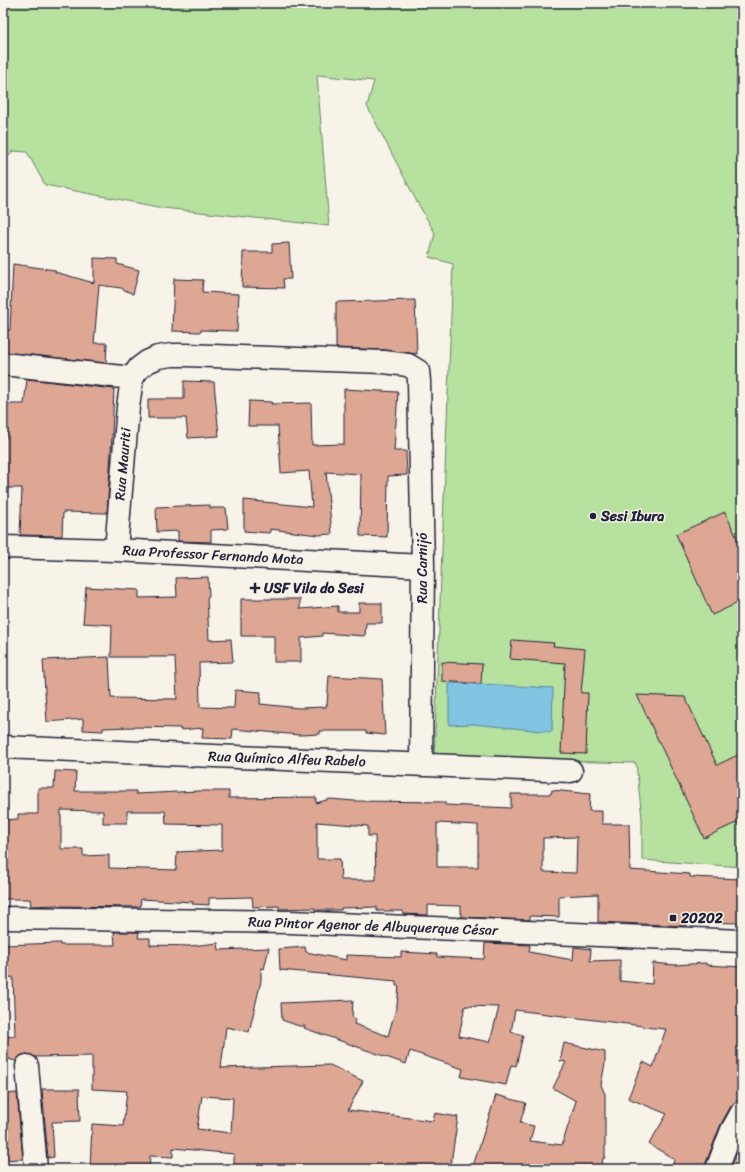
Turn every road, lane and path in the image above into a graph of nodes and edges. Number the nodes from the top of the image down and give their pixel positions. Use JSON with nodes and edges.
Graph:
{"nodes":[{"id":1,"x":3,"y":364,"type":"edge"},
{"id":2,"x":132,"y":378,"type":"junction"},
{"id":3,"x":3,"y":547,"type":"edge"},
{"id":4,"x":116,"y":550,"type":"junction"},
{"id":5,"x":423,"y":566,"type":"junction"},
{"id":6,"x":3,"y":747,"type":"edge"},
{"id":7,"x":421,"y":765,"type":"junction"},
{"id":8,"x":571,"y":771,"type":"dead end"},
{"id":9,"x":3,"y":918,"type":"edge"},
{"id":10,"x":742,"y":941,"type":"edge"},
{"id":11,"x":27,"y":1066,"type":"dead end"},
{"id":12,"x":742,"y":1112,"type":"edge"},
{"id":13,"x":36,"y":1169,"type":"edge"},
{"id":14,"x":717,"y":1169,"type":"edge"}],
"edges":[{"from":1,"to":2,"type":"street"},
{"from":2,"to":4,"type":"street","name":"Rua Mauriti"},
{"from":2,"to":5,"type":"street","name":"Rua Carnijó"},
{"from":3,"to":4,"type":"street","name":"Rua Professor Fernando Mota"},
{"from":4,"to":5,"type":"street","name":"Rua Professor Fernando Mota"},
{"from":5,"to":7,"type":"street","name":"Rua Carnijó"},
{"from":6,"to":7,"type":"street","name":"Rua Químico Alfeu Rabelo"},
{"from":7,"to":8,"type":"street","name":"Rua Químico Alfeu Rabelo"},
{"from":9,"to":10,"type":"street","name":"Rua Pintor Agenor de Albuquerque César"},
{"from":11,"to":13,"type":"street"},
{"from":12,"to":14,"type":"street"}]}
